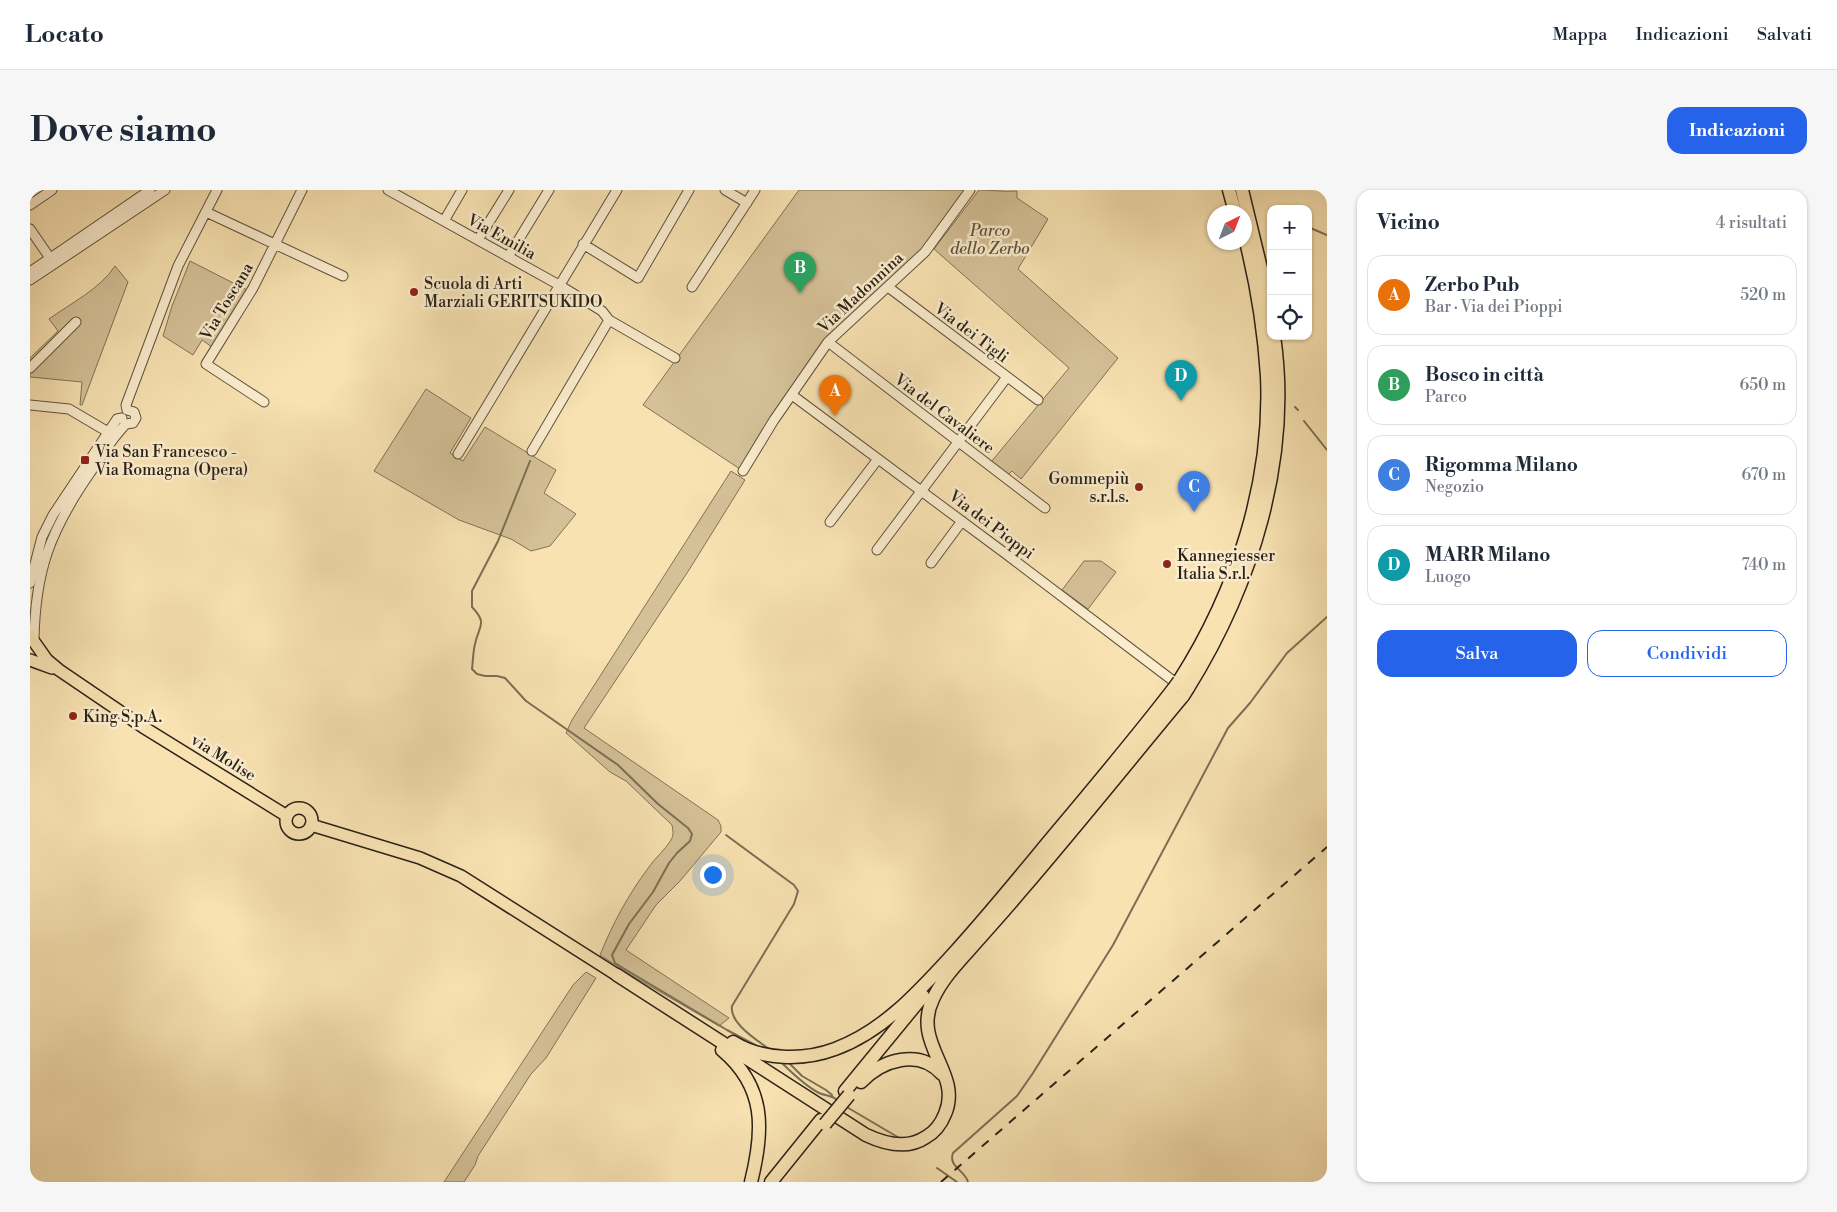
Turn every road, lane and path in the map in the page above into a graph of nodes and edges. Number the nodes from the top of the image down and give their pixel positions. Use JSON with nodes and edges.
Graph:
{"nodes":[{"id":1,"x":52,"y":190,"type":"edge"},
{"id":2,"x":150,"y":190,"type":"edge"},
{"id":3,"x":165,"y":190,"type":"edge"},
{"id":4,"x":217,"y":190,"type":"edge"},
{"id":5,"x":302,"y":190,"type":"edge"},
{"id":6,"x":388,"y":190,"type":"edge"},
{"id":7,"x":509,"y":190,"type":"edge"},
{"id":8,"x":549,"y":190,"type":"edge"},
{"id":9,"x":617,"y":190,"type":"edge"},
{"id":10,"x":689,"y":190,"type":"edge"},
{"id":11,"x":726,"y":190,"type":"edge"},
{"id":12,"x":755,"y":190,"type":"edge"},
{"id":13,"x":970,"y":190,"type":"edge"},
{"id":14,"x":1229,"y":190,"type":"edge"},
{"id":15,"x":1233,"y":190,"type":"edge"},
{"id":16,"x":1242,"y":190,"type":"edge"},
{"id":17,"x":460,"y":191,"type":"edge"},
{"id":18,"x":747,"y":203,"type":"junction"},
{"id":19,"x":1234,"y":205,"type":"edge"},
{"id":20,"x":1236,"y":205,"type":"edge"},
{"id":21,"x":30,"y":206,"type":"edge"},
{"id":22,"x":206,"y":212,"type":"junction"},
{"id":23,"x":444,"y":221,"type":"junction"},
{"id":24,"x":30,"y":229,"type":"edge"},
{"id":25,"x":478,"y":240,"type":"junction"},
{"id":26,"x":275,"y":244,"type":"junction"},
{"id":27,"x":583,"y":244,"type":"junction"},
{"id":28,"x":1247,"y":250,"type":"edge"},
{"id":29,"x":508,"y":257,"type":"junction"},
{"id":30,"x":50,"y":258,"type":"junction"},
{"id":31,"x":30,"y":272,"type":"edge"},
{"id":32,"x":343,"y":276,"type":"dead end"},
{"id":33,"x":30,"y":280,"type":"edge"},
{"id":34,"x":558,"y":285,"type":"junction"},
{"id":35,"x":692,"y":287,"type":"dead end"},
{"id":36,"x":888,"y":287,"type":"junction"},
{"id":37,"x":1267,"y":296,"type":"edge"},
{"id":38,"x":609,"y":320,"type":"junction"},
{"id":39,"x":76,"y":322,"type":"dead end"},
{"id":40,"x":1274,"y":340,"type":"edge"},
{"id":41,"x":828,"y":342,"type":"junction"},
{"id":42,"x":675,"y":358,"type":"dead end"},
{"id":43,"x":30,"y":368,"type":"edge"},
{"id":44,"x":1007,"y":377,"type":"junction"},
{"id":45,"x":792,"y":395,"type":"junction"},
{"id":46,"x":1038,"y":400,"type":"dead end"},
{"id":47,"x":264,"y":402,"type":"dead end"},
{"id":48,"x":30,"y":405,"type":"edge"},
{"id":49,"x":128,"y":410,"type":"junction"},
{"id":50,"x":124,"y":421,"type":"junction"},
{"id":51,"x":108,"y":432,"type":"junction"},
{"id":52,"x":959,"y":442,"type":"junction"},
{"id":53,"x":532,"y":451,"type":"dead end"},
{"id":54,"x":458,"y":454,"type":"dead end"},
{"id":55,"x":878,"y":459,"type":"junction"},
{"id":56,"x":743,"y":471,"type":"dead end"},
{"id":57,"x":921,"y":491,"type":"junction"},
{"id":58,"x":1045,"y":508,"type":"dead end"},
{"id":59,"x":962,"y":520,"type":"junction"},
{"id":60,"x":830,"y":522,"type":"dead end"},
{"id":61,"x":877,"y":550,"type":"dead end"},
{"id":62,"x":931,"y":563,"type":"dead end"},
{"id":63,"x":30,"y":583,"type":"edge"},
{"id":64,"x":31,"y":653,"type":"edge"},
{"id":65,"x":58,"y":670,"type":"junction"},
{"id":66,"x":1179,"y":687,"type":"junction"},
{"id":67,"x":287,"y":816,"type":"junction"},
{"id":68,"x":312,"y":825,"type":"junction"},
{"id":69,"x":994,"y":915,"type":"junction"},
{"id":70,"x":618,"y":976,"type":"joint"},
{"id":71,"x":639,"y":990,"type":"junction"},
{"id":72,"x":947,"y":1081,"type":"junction"},
{"id":73,"x":847,"y":1093,"type":"junction"},
{"id":74,"x":751,"y":1182,"type":"edge"},
{"id":75,"x":771,"y":1182,"type":"edge"}],
"edges":[{"from":1,"to":21,"type":"street"},
{"from":2,"to":30,"type":"street"},
{"from":3,"to":33,"type":"street"},
{"from":4,"to":22,"type":"street"},
{"from":5,"to":26,"type":"street","name":"Via Toscana"},
{"from":6,"to":23,"type":"street","name":"Via Emilia"},
{"from":7,"to":25,"type":"street"},
{"from":8,"to":29,"type":"street"},
{"from":9,"to":27,"type":"street"},
{"from":10,"to":27,"type":"street"},
{"from":11,"to":18,"type":"street"},
{"from":12,"to":18,"type":"street"},
{"from":13,"to":36,"type":"street","name":"Via Madonnina"},
{"from":14,"to":19,"type":"highway"},
{"from":15,"to":20,"type":"highway"},
{"from":16,"to":37,"type":"highway"},
{"from":17,"to":23,"type":"street"},
{"from":18,"to":35,"type":"street"},
{"from":22,"to":26,"type":"street"},
{"from":22,"to":49,"type":"street"},
{"from":23,"to":25,"type":"street","name":"Via Emilia"},
{"from":24,"to":30,"type":"street"},
{"from":25,"to":29,"type":"street","name":"Via Emilia"},
{"from":26,"to":32,"type":"street"},
{"from":26,"to":47,"type":"street","name":"Via Toscana"},
{"from":27,"to":34,"type":"street"},
{"from":28,"to":66,"type":"highway"},
{"from":29,"to":34,"type":"street","name":"Via Emilia"},
{"from":30,"to":31,"type":"street"},
{"from":34,"to":38,"type":"street","name":"Via Emilia"},
{"from":34,"to":54,"type":"street"},
{"from":36,"to":41,"type":"street","name":"Via Madonnina"},
{"from":36,"to":44,"type":"street","name":"Via dei Tigli"},
{"from":38,"to":42,"type":"street","name":"Via Emilia"},
{"from":38,"to":53,"type":"street"},
{"from":39,"to":43,"type":"street"},
{"from":40,"to":66,"type":"highway"},
{"from":41,"to":45,"type":"street","name":"Via Madonnina"},
{"from":41,"to":52,"type":"street","name":"Via del Cavaliere"},
{"from":44,"to":46,"type":"street","name":"Via dei Tigli"},
{"from":44,"to":52,"type":"street"},
{"from":45,"to":55,"type":"street","name":"Via dei Pioppi"},
{"from":45,"to":56,"type":"street","name":"Via Madonnina"},
{"from":48,"to":51,"type":"street"},
{"from":49,"to":50,"type":"street"},
{"from":49,"to":50,"type":"street"},
{"from":50,"to":51,"type":"street"},
{"from":50,"to":64,"type":"street"},
{"from":51,"to":63,"type":"street"},
{"from":52,"to":57,"type":"street"},
{"from":52,"to":58,"type":"street","name":"Via del Cavaliere"},
{"from":55,"to":57,"type":"street","name":"Via dei Pioppi"},
{"from":55,"to":60,"type":"street"},
{"from":57,"to":59,"type":"street","name":"Via dei Pioppi"},
{"from":57,"to":61,"type":"street"},
{"from":59,"to":62,"type":"street"},
{"from":59,"to":66,"type":"street","name":"Via dei Pioppi"},
{"from":64,"to":65,"type":"main road"},
{"from":64,"to":65,"type":"main road"},
{"from":65,"to":67,"type":"main road","name":"via Molise"},
{"from":66,"to":69,"type":"highway"},
{"from":67,"to":68,"type":"main road"},
{"from":67,"to":68,"type":"main road"},
{"from":68,"to":70,"type":"main road"},
{"from":69,"to":71,"type":"highway"},
{"from":69,"to":72,"type":"highway"},
{"from":69,"to":73,"type":"highway"},
{"from":70,"to":71,"type":"highway"},
{"from":71,"to":72,"type":"highway"},
{"from":71,"to":74,"type":"highway"},
{"from":72,"to":73,"type":"highway"},
{"from":73,"to":75,"type":"highway"}]}
